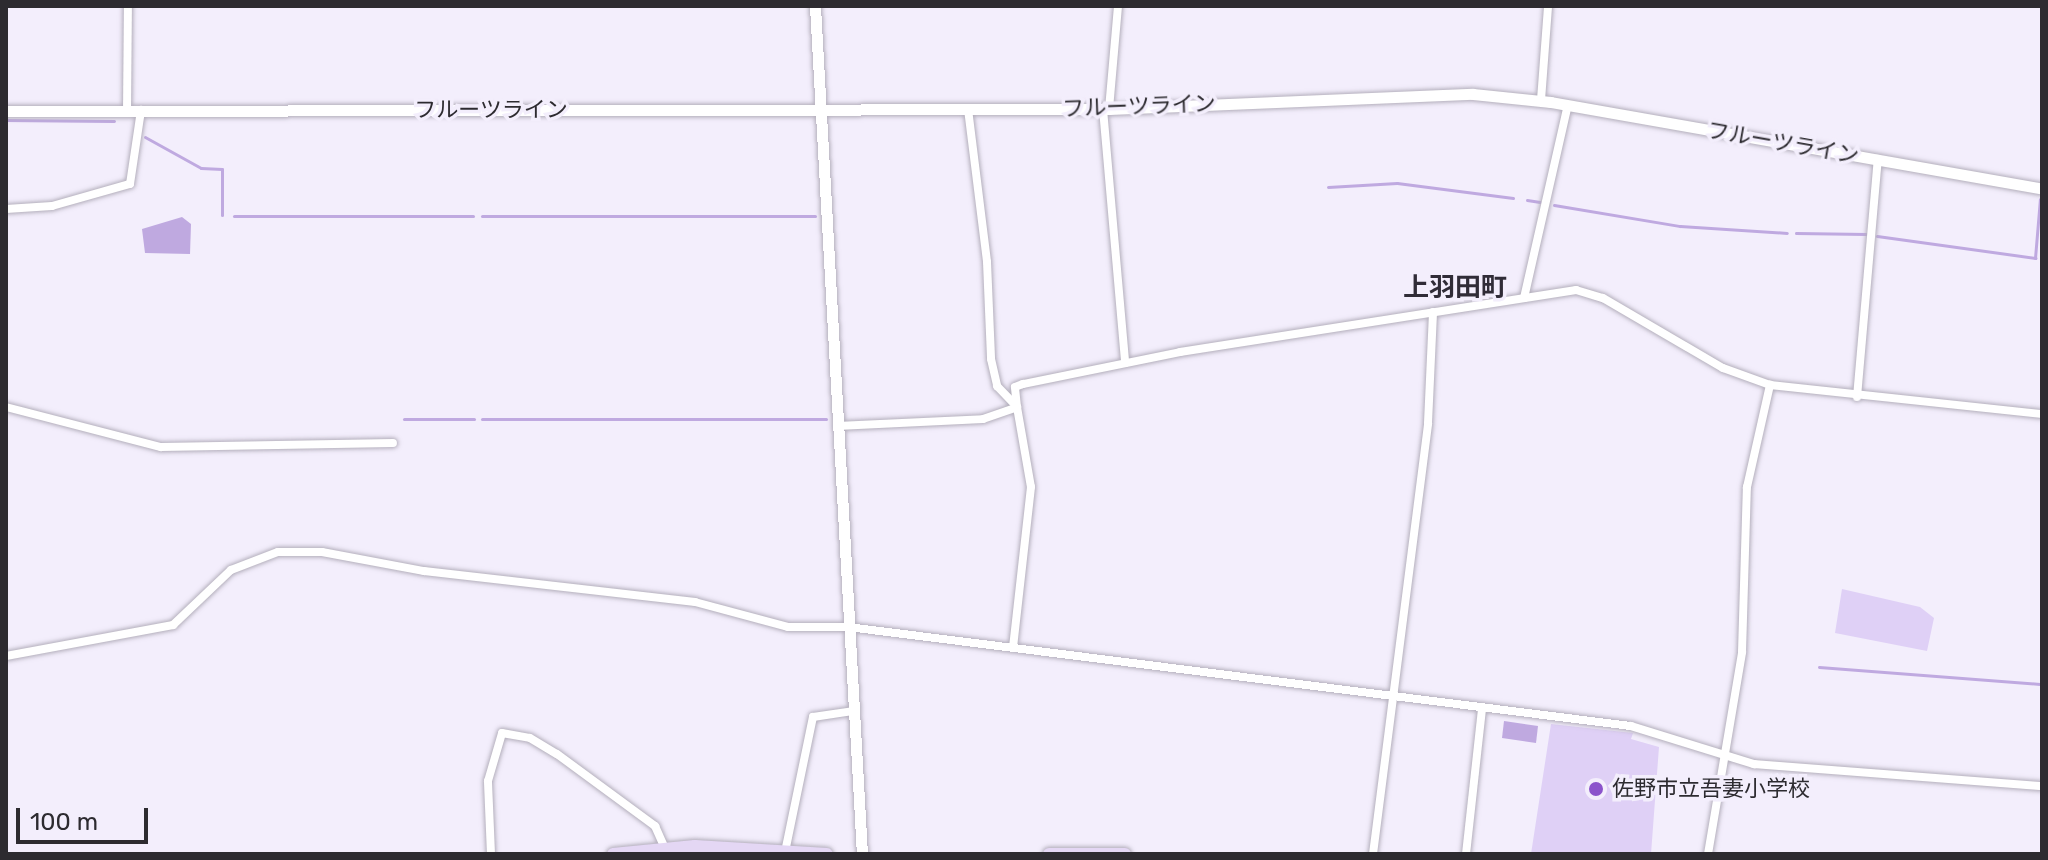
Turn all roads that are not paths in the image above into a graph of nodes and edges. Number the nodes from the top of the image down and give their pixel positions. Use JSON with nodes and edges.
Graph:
{"nodes":[{"id":1,"x":128,"y":6,"type":"edge"},
{"id":2,"x":815,"y":6,"type":"edge"},
{"id":3,"x":1118,"y":6,"type":"edge"},
{"id":4,"x":1548,"y":6,"type":"edge"},
{"id":5,"x":1541,"y":100,"type":"junction"},
{"id":6,"x":1568,"y":105,"type":"junction"},
{"id":7,"x":821,"y":108,"type":"junction"},
{"id":8,"x":968,"y":109,"type":"junction"},
{"id":9,"x":1106,"y":109,"type":"junction"},
{"id":10,"x":141,"y":110,"type":"junction"},
{"id":11,"x":6,"y":111,"type":"edge"},
{"id":12,"x":127,"y":111,"type":"junction"},
{"id":13,"x":1878,"y":159,"type":"junction"},
{"id":14,"x":2042,"y":189,"type":"edge"},
{"id":15,"x":6,"y":209,"type":"edge"},
{"id":16,"x":1524,"y":298,"type":"junction"},
{"id":17,"x":1433,"y":312,"type":"junction"},
{"id":18,"x":1125,"y":363,"type":"junction"},
{"id":19,"x":1770,"y":385,"type":"junction"},
{"id":20,"x":1857,"y":397,"type":"junction"},
{"id":21,"x":6,"y":407,"type":"edge"},
{"id":22,"x":1017,"y":407,"type":"junction"},
{"id":23,"x":2042,"y":414,"type":"edge"},
{"id":24,"x":837,"y":426,"type":"junction"},
{"id":25,"x":393,"y":443,"type":"dead end"},
{"id":26,"x":848,"y":627,"type":"junction"},
{"id":27,"x":1013,"y":648,"type":"junction"},
{"id":28,"x":6,"y":656,"type":"edge"},
{"id":29,"x":1391,"y":697,"type":"junction"},
{"id":30,"x":1482,"y":708,"type":"junction"},
{"id":31,"x":853,"y":711,"type":"junction"},
{"id":32,"x":1728,"y":758,"type":"junction"},
{"id":33,"x":2042,"y":786,"type":"edge"},
{"id":34,"x":668,"y":851,"type":"edge"},
{"id":35,"x":785,"y":852,"type":"junction"},
{"id":36,"x":491,"y":854,"type":"edge"},
{"id":37,"x":613,"y":854,"type":"edge"},
{"id":38,"x":827,"y":854,"type":"edge"},
{"id":39,"x":862,"y":854,"type":"edge"},
{"id":40,"x":1049,"y":854,"type":"edge"},
{"id":41,"x":1125,"y":854,"type":"edge"},
{"id":42,"x":1373,"y":854,"type":"edge"},
{"id":43,"x":1466,"y":854,"type":"edge"},
{"id":44,"x":1708,"y":854,"type":"edge"}],
"edges":[{"from":1,"to":12,"type":"street"},
{"from":2,"to":7,"type":"street"},
{"from":3,"to":9,"type":"street"},
{"from":4,"to":5,"type":"street"},
{"from":5,"to":6,"type":"street","name":"フルーツライン"},
{"from":5,"to":9,"type":"street","name":"フルーツライン"},
{"from":6,"to":13,"type":"street","name":"フルーツライン"},
{"from":6,"to":16,"type":"street"},
{"from":7,"to":8,"type":"street","name":"フルーツライン"},
{"from":7,"to":10,"type":"street","name":"フルーツライン"},
{"from":7,"to":24,"type":"street"},
{"from":8,"to":9,"type":"street","name":"フルーツライン"},
{"from":8,"to":22,"type":"street"},
{"from":9,"to":18,"type":"street"},
{"from":10,"to":12,"type":"street","name":"フルーツライン"},
{"from":10,"to":15,"type":"street"},
{"from":11,"to":12,"type":"street","name":"フルーツライン"},
{"from":13,"to":14,"type":"street","name":"フルーツライン"},
{"from":13,"to":20,"type":"street"},
{"from":16,"to":17,"type":"street"},
{"from":16,"to":19,"type":"street"},
{"from":17,"to":18,"type":"street"},
{"from":17,"to":29,"type":"street"},
{"from":18,"to":22,"type":"street"},
{"from":19,"to":20,"type":"street"},
{"from":19,"to":32,"type":"street"},
{"from":20,"to":23,"type":"street"},
{"from":21,"to":25,"type":"street"},
{"from":22,"to":24,"type":"street"},
{"from":22,"to":27,"type":"street"},
{"from":24,"to":26,"type":"street"},
{"from":26,"to":27,"type":"street"},
{"from":26,"to":28,"type":"street"},
{"from":26,"to":31,"type":"street"},
{"from":27,"to":29,"type":"street"},
{"from":29,"to":30,"type":"street"},
{"from":29,"to":42,"type":"street"},
{"from":30,"to":32,"type":"street"},
{"from":30,"to":43,"type":"street"},
{"from":31,"to":35,"type":"street"},
{"from":31,"to":39,"type":"street"},
{"from":32,"to":33,"type":"street"},
{"from":32,"to":44,"type":"street"},
{"from":34,"to":35,"type":"main road"},
{"from":34,"to":36,"type":"street"},
{"from":34,"to":37,"type":"main road"},
{"from":35,"to":38,"type":"main road"},
{"from":40,"to":41,"type":"main road"}]}
